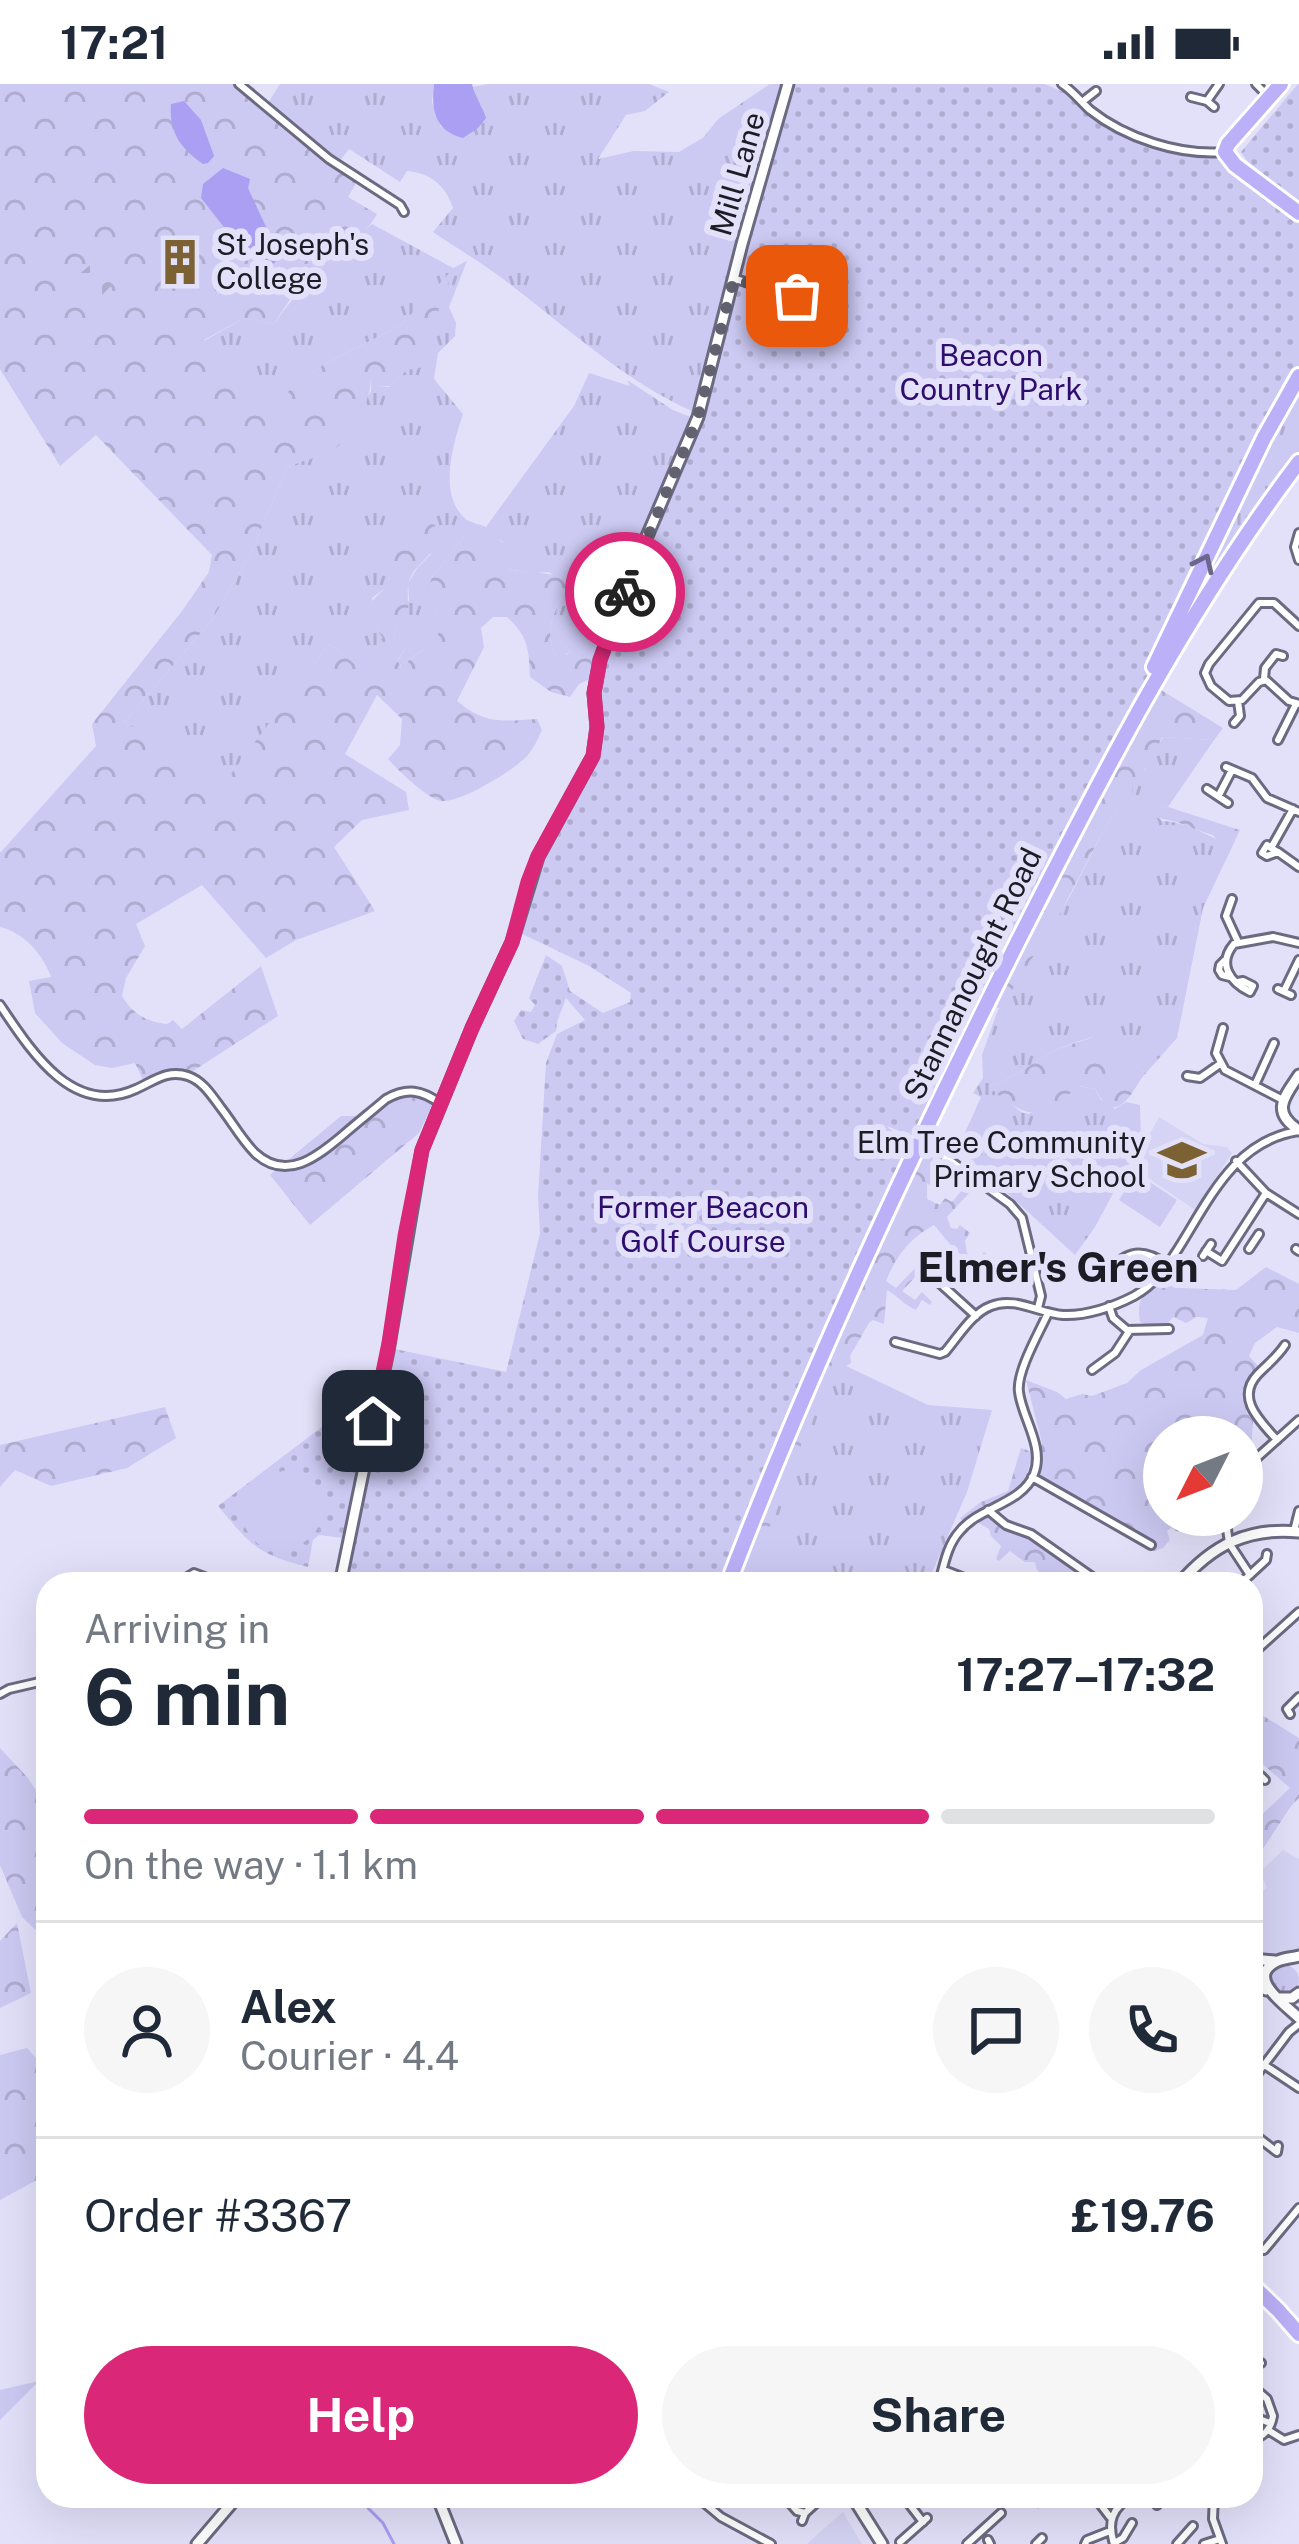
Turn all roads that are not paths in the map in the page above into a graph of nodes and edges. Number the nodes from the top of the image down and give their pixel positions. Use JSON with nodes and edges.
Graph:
{"nodes":[{"id":1,"x":239,"y":84,"type":"edge"},
{"id":2,"x":788,"y":84,"type":"edge"},
{"id":3,"x":1062,"y":84,"type":"edge"},
{"id":4,"x":1219,"y":84,"type":"edge"},
{"id":5,"x":1256,"y":84,"type":"edge"},
{"id":6,"x":1281,"y":84,"type":"edge"},
{"id":7,"x":1097,"y":90,"type":"edge"},
{"id":8,"x":1191,"y":97,"type":"dead end"},
{"id":9,"x":1270,"y":97,"type":"junction"},
{"id":10,"x":1082,"y":102,"type":"junction"},
{"id":11,"x":1225,"y":152,"type":"junction"},
{"id":12,"x":404,"y":212,"type":"dead end"},
{"id":13,"x":1299,"y":213,"type":"edge"},
{"id":14,"x":734,"y":279,"type":"junction"},
{"id":15,"x":811,"y":304,"type":"dead end"},
{"id":16,"x":1299,"y":376,"type":"edge"},
{"id":17,"x":1299,"y":462,"type":"edge"},
{"id":18,"x":1299,"y":533,"type":"edge"},
{"id":19,"x":1299,"y":560,"type":"edge"},
{"id":20,"x":1299,"y":626,"type":"edge"},
{"id":21,"x":1283,"y":656,"type":"dead end"},
{"id":22,"x":1264,"y":680,"type":"junction"},
{"id":23,"x":1238,"y":701,"type":"junction"},
{"id":24,"x":1298,"y":704,"type":"edge"},
{"id":25,"x":1131,"y":722,"type":"junction"},
{"id":26,"x":1234,"y":725,"type":"dead end"},
{"id":27,"x":1268,"y":726,"type":"dead end"},
{"id":28,"x":1207,"y":789,"type":"dead end"},
{"id":29,"x":1219,"y":795,"type":"junction"},
{"id":30,"x":1228,"y":802,"type":"dead end"},
{"id":31,"x":1296,"y":811,"type":"edge"},
{"id":32,"x":1299,"y":867,"type":"edge"},
{"id":33,"x":1232,"y":899,"type":"dead end"},
{"id":34,"x":1238,"y":942,"type":"junction"},
{"id":35,"x":1299,"y":943,"type":"edge"},
{"id":36,"x":1299,"y":960,"type":"edge"},
{"id":37,"x":1234,"y":980,"type":"dead end"},
{"id":38,"x":1284,"y":992,"type":"dead end"},
{"id":39,"x":0,"y":1005,"type":"edge"},
{"id":40,"x":1222,"y":1027,"type":"dead end"},
{"id":41,"x":1274,"y":1042,"type":"dead end"},
{"id":42,"x":1220,"y":1064,"type":"junction"},
{"id":43,"x":1187,"y":1076,"type":"dead end"},
{"id":44,"x":1296,"y":1081,"type":"edge"},
{"id":45,"x":1255,"y":1085,"type":"junction"},
{"id":46,"x":441,"y":1104,"type":"junction"},
{"id":47,"x":1283,"y":1106,"type":"junction"},
{"id":48,"x":1299,"y":1131,"type":"edge"},
{"id":49,"x":926,"y":1141,"type":"junction"},
{"id":50,"x":1266,"y":1142,"type":"junction"},
{"id":51,"x":1237,"y":1161,"type":"junction"},
{"id":52,"x":1266,"y":1193,"type":"junction"},
{"id":53,"x":1299,"y":1214,"type":"edge"},
{"id":54,"x":1242,"y":1230,"type":"junction"},
{"id":55,"x":1249,"y":1249,"type":"dead end"},
{"id":56,"x":1207,"y":1251,"type":"dead end"},
{"id":57,"x":1168,"y":1264,"type":"junction"},
{"id":58,"x":929,"y":1270,"type":"dead end"},
{"id":59,"x":1101,"y":1276,"type":"dead end"},
{"id":60,"x":1109,"y":1306,"type":"junction"},
{"id":61,"x":1038,"y":1308,"type":"junction"},
{"id":62,"x":1048,"y":1312,"type":"junction"},
{"id":63,"x":976,"y":1316,"type":"junction"},
{"id":64,"x":1169,"y":1329,"type":"dead end"},
{"id":65,"x":1130,"y":1330,"type":"junction"},
{"id":66,"x":895,"y":1342,"type":"dead end"},
{"id":67,"x":1286,"y":1345,"type":"dead end"},
{"id":68,"x":1092,"y":1370,"type":"dead end"},
{"id":69,"x":1299,"y":1420,"type":"edge"},
{"id":70,"x":1277,"y":1440,"type":"junction"},
{"id":71,"x":1263,"y":1452,"type":"edge"},
{"id":72,"x":1032,"y":1477,"type":"junction"},
{"id":73,"x":988,"y":1510,"type":"junction"},
{"id":74,"x":1299,"y":1511,"type":"edge"},
{"id":75,"x":1296,"y":1532,"type":"edge"},
{"id":76,"x":1228,"y":1536,"type":"edge"},
{"id":77,"x":1229,"y":1543,"type":"junction"},
{"id":78,"x":1151,"y":1545,"type":"dead end"},
{"id":79,"x":1267,"y":1554,"type":"dead end"},
{"id":80,"x":943,"y":1570,"type":"joint"},
{"id":81,"x":342,"y":1572,"type":"edge"},
{"id":82,"x":733,"y":1572,"type":"edge"},
{"id":83,"x":948,"y":1572,"type":"edge"},
{"id":84,"x":1085,"y":1572,"type":"edge"},
{"id":85,"x":1191,"y":1572,"type":"edge"},
{"id":86,"x":1248,"y":1572,"type":"edge"},
{"id":87,"x":1253,"y":1572,"type":"edge"},
{"id":88,"x":1299,"y":1612,"type":"edge"},
{"id":89,"x":1263,"y":1644,"type":"edge"},
{"id":90,"x":36,"y":1683,"type":"edge"},
{"id":91,"x":0,"y":1694,"type":"edge"},
{"id":92,"x":1299,"y":1697,"type":"edge"},
{"id":93,"x":1290,"y":1714,"type":"dead end"},
{"id":94,"x":1299,"y":1956,"type":"edge"},
{"id":95,"x":1263,"y":1959,"type":"edge"},
{"id":96,"x":1281,"y":1960,"type":"junction"},
{"id":97,"x":1299,"y":1966,"type":"edge"},
{"id":98,"x":1263,"y":1987,"type":"edge"},
{"id":99,"x":1299,"y":1993,"type":"edge"},
{"id":100,"x":1274,"y":1996,"type":"junction"},
{"id":101,"x":1298,"y":2018,"type":"edge"},
{"id":102,"x":1263,"y":2065,"type":"joint"},
{"id":103,"x":1299,"y":2088,"type":"edge"},
{"id":104,"x":1263,"y":2141,"type":"edge"},
{"id":105,"x":1278,"y":2146,"type":"dead end"},
{"id":106,"x":1299,"y":2208,"type":"edge"},
{"id":107,"x":1263,"y":2250,"type":"edge"},
{"id":108,"x":1263,"y":2296,"type":"edge"},
{"id":109,"x":1299,"y":2334,"type":"edge"},
{"id":110,"x":1263,"y":2393,"type":"edge"},
{"id":111,"x":1263,"y":2423,"type":"edge"},
{"id":112,"x":1270,"y":2427,"type":"junction"},
{"id":113,"x":1263,"y":2431,"type":"edge"},
{"id":114,"x":1299,"y":2435,"type":"edge"},
{"id":115,"x":228,"y":2508,"type":"edge"},
{"id":116,"x":442,"y":2508,"type":"edge"},
{"id":117,"x":711,"y":2508,"type":"edge"},
{"id":118,"x":860,"y":2508,"type":"edge"},
{"id":119,"x":914,"y":2508,"type":"edge"},
{"id":120,"x":1103,"y":2508,"type":"edge"},
{"id":121,"x":1117,"y":2508,"type":"edge"},
{"id":122,"x":1212,"y":2508,"type":"edge"},
{"id":123,"x":1001,"y":2513,"type":"dead end"},
{"id":124,"x":1111,"y":2518,"type":"junction"},
{"id":125,"x":1132,"y":2523,"type":"dead end"},
{"id":126,"x":1193,"y":2526,"type":"dead end"},
{"id":127,"x":1110,"y":2531,"type":"junction"},
{"id":128,"x":759,"y":2541,"type":"edge"},
{"id":129,"x":899,"y":2541,"type":"edge"},
{"id":130,"x":1221,"y":2541,"type":"edge"},
{"id":131,"x":771,"y":2542,"type":"edge"},
{"id":132,"x":1114,"y":2543,"type":"edge"},
{"id":133,"x":196,"y":2544,"type":"edge"},
{"id":134,"x":456,"y":2544,"type":"edge"},
{"id":135,"x":882,"y":2544,"type":"edge"},
{"id":136,"x":967,"y":2544,"type":"edge"},
{"id":137,"x":1085,"y":2544,"type":"edge"},
{"id":138,"x":1177,"y":2544,"type":"edge"},
{"id":139,"x":1204,"y":2544,"type":"edge"}],
"edges":[{"from":1,"to":12,"type":"street"},
{"from":2,"to":14,"type":"street","name":"Mill Lane"},
{"from":3,"to":10,"type":"street"},
{"from":4,"to":8,"type":"street"},
{"from":5,"to":9,"type":"street"},
{"from":6,"to":9,"type":"main road"},
{"from":7,"to":10,"type":"street"},
{"from":9,"to":11,"type":"main road"},
{"from":10,"to":11,"type":"street"},
{"from":11,"to":13,"type":"main road"},
{"from":14,"to":15,"type":"street"},
{"from":14,"to":46,"type":"street","name":"Mill Lane"},
{"from":25,"to":16,"type":"main road","name":"Stannanought Road","one_way":true},
{"from":17,"to":25,"type":"main road","name":"Stannanought Road"},
{"from":18,"to":19,"type":"street"},
{"from":20,"to":23,"type":"street"},
{"from":21,"to":22,"type":"street"},
{"from":22,"to":23,"type":"street"},
{"from":22,"to":24,"type":"street"},
{"from":23,"to":26,"type":"street"},
{"from":24,"to":27,"type":"street"},
{"from":25,"to":49,"type":"main road","name":"Stannanought Road"},
{"from":28,"to":29,"type":"street"},
{"from":29,"to":30,"type":"street"},
{"from":29,"to":31,"type":"street"},
{"from":31,"to":32,"type":"street"},
{"from":33,"to":34,"type":"street"},
{"from":34,"to":35,"type":"street"},
{"from":34,"to":37,"type":"street"},
{"from":36,"to":38,"type":"street"},
{"from":39,"to":46,"type":"street"},
{"from":40,"to":42,"type":"street"},
{"from":41,"to":45,"type":"street"},
{"from":42,"to":43,"type":"street"},
{"from":42,"to":45,"type":"street"},
{"from":44,"to":47,"type":"street"},
{"from":45,"to":47,"type":"street"},
{"from":46,"to":81,"type":"street"},
{"from":47,"to":48,"type":"street"},
{"from":47,"to":50,"type":"street"},
{"from":48,"to":50,"type":"street"},
{"from":49,"to":61,"type":"street"},
{"from":49,"to":82,"type":"main road","name":"Stannanought Road"},
{"from":50,"to":51,"type":"street"},
{"from":51,"to":52,"type":"street"},
{"from":51,"to":57,"type":"street"},
{"from":52,"to":53,"type":"street"},
{"from":52,"to":54,"type":"street"},
{"from":54,"to":55,"type":"street"},
{"from":54,"to":56,"type":"street"},
{"from":57,"to":59,"type":"street"},
{"from":57,"to":60,"type":"street"},
{"from":58,"to":63,"type":"street"},
{"from":60,"to":62,"type":"street"},
{"from":60,"to":65,"type":"street"},
{"from":61,"to":62,"type":"street"},
{"from":61,"to":63,"type":"street"},
{"from":62,"to":72,"type":"street"},
{"from":63,"to":66,"type":"street"},
{"from":64,"to":65,"type":"street"},
{"from":65,"to":68,"type":"street"},
{"from":67,"to":70,"type":"street"},
{"from":69,"to":70,"type":"street"},
{"from":70,"to":71,"type":"street"},
{"from":72,"to":73,"type":"street"},
{"from":72,"to":78,"type":"street"},
{"from":73,"to":80,"type":"street"},
{"from":73,"to":84,"type":"street"},
{"from":74,"to":75,"type":"street"},
{"from":75,"to":77,"type":"street"},
{"from":76,"to":77,"type":"street"},
{"from":77,"to":85,"type":"street"},
{"from":77,"to":86,"type":"street"},
{"from":79,"to":87,"type":"street"},
{"from":80,"to":83,"type":"street"},
{"from":88,"to":89,"type":"street"},
{"from":90,"to":91,"type":"street"},
{"from":92,"to":93,"type":"street"},
{"from":94,"to":96,"type":"street"},
{"from":95,"to":96,"type":"street"},
{"from":96,"to":97,"type":"street"},
{"from":96,"to":100,"type":"street"},
{"from":98,"to":100,"type":"street"},
{"from":99,"to":100,"type":"street"},
{"from":100,"to":101,"type":"street"},
{"from":101,"to":102,"type":"street"},
{"from":102,"to":103,"type":"street"},
{"from":104,"to":105,"type":"street"},
{"from":106,"to":107,"type":"street"},
{"from":108,"to":109,"type":"main road"},
{"from":110,"to":112,"type":"street"},
{"from":111,"to":112,"type":"street"},
{"from":112,"to":113,"type":"street"},
{"from":112,"to":114,"type":"street"},
{"from":115,"to":133,"type":"street"},
{"from":116,"to":134,"type":"street"},
{"from":117,"to":128,"type":"street"},
{"from":118,"to":135,"type":"street"},
{"from":119,"to":129,"type":"street"},
{"from":120,"to":124,"type":"street"},
{"from":121,"to":124,"type":"street"},
{"from":122,"to":130,"type":"street"},
{"from":123,"to":136,"type":"street"},
{"from":124,"to":127,"type":"street"},
{"from":125,"to":132,"type":"street"},
{"from":126,"to":138,"type":"street"},
{"from":127,"to":132,"type":"street"},
{"from":127,"to":137,"type":"street"},
{"from":128,"to":131,"type":"street"},
{"from":130,"to":139,"type":"street"}]}
